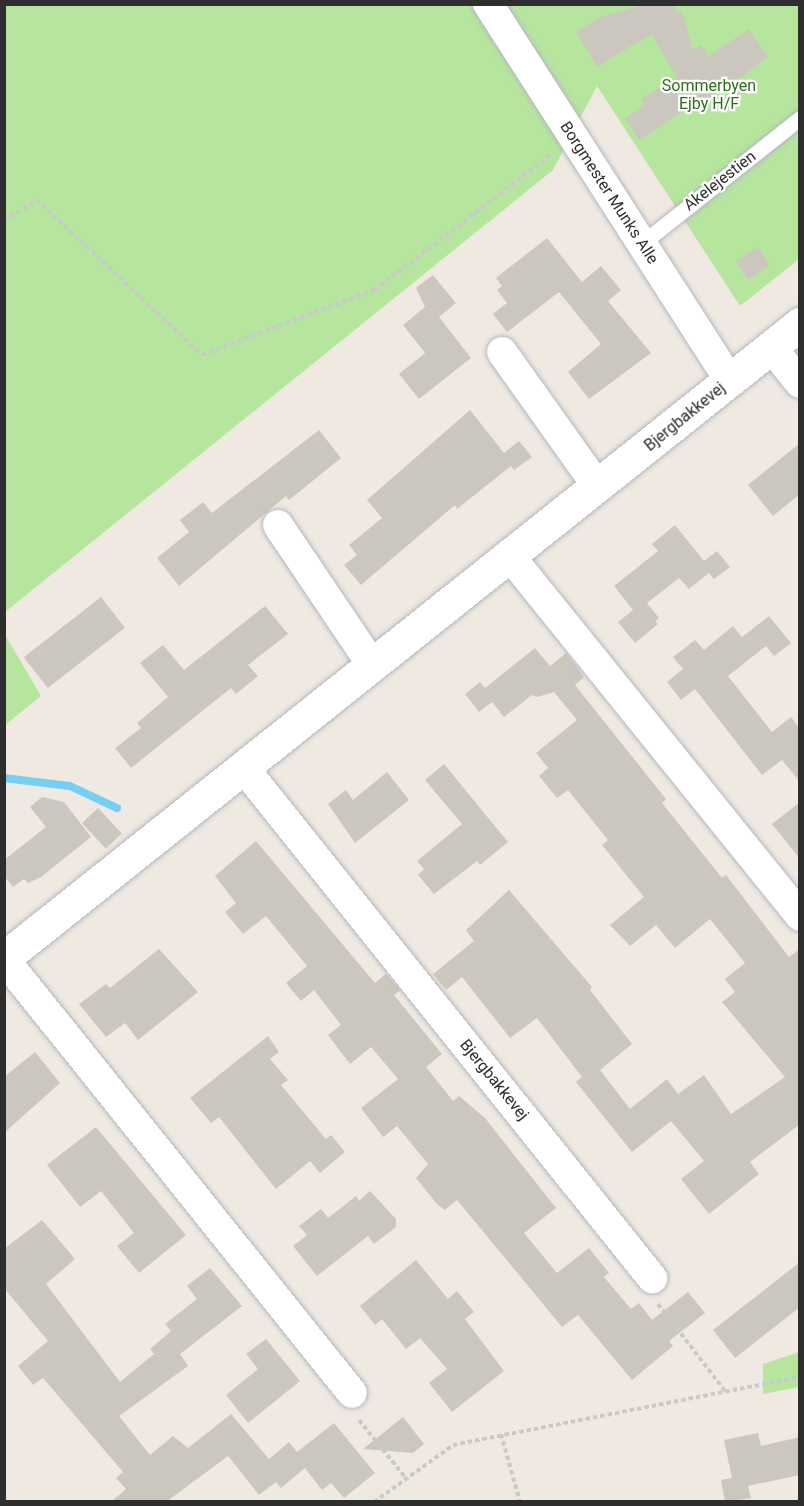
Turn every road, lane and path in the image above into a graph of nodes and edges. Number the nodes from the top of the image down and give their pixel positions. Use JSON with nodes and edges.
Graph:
{"nodes":[{"id":1,"x":488,"y":4,"type":"edge"},
{"id":2,"x":800,"y":118,"type":"edge"},
{"id":3,"x":573,"y":137,"type":"junction"},
{"id":4,"x":4,"y":221,"type":"edge"},
{"id":5,"x":641,"y":244,"type":"junction"},
{"id":6,"x":800,"y":324,"type":"edge"},
{"id":7,"x":771,"y":347,"type":"junction"},
{"id":8,"x":502,"y":351,"type":"dead end"},
{"id":9,"x":730,"y":381,"type":"junction"},
{"id":10,"x":800,"y":383,"type":"edge"},
{"id":11,"x":598,"y":487,"type":"junction"},
{"id":12,"x":278,"y":525,"type":"dead end"},
{"id":13,"x":509,"y":555,"type":"junction"},
{"id":14,"x":372,"y":665,"type":"junction"},
{"id":15,"x":243,"y":767,"type":"junction"},
{"id":16,"x":800,"y":916,"type":"edge"},
{"id":17,"x":4,"y":959,"type":"edge"},
{"id":18,"x":652,"y":1278,"type":"joint"},
{"id":19,"x":800,"y":1377,"type":"edge"},
{"id":20,"x":726,"y":1391,"type":"junction"},
{"id":21,"x":352,"y":1393,"type":"joint"},
{"id":22,"x":501,"y":1434,"type":"junction"},
{"id":23,"x":405,"y":1478,"type":"junction"},
{"id":24,"x":374,"y":1502,"type":"edge"},
{"id":25,"x":520,"y":1502,"type":"edge"}],
"edges":[{"from":1,"to":3,"type":"street","name":"Borgmester Munks Alle"},
{"from":2,"to":5,"type":"lane","name":"Akelejestien"},
{"from":3,"to":4,"type":"path"},
{"from":3,"to":5,"type":"street","name":"Borgmester Munks Alle"},
{"from":5,"to":9,"type":"street","name":"Borgmester Munks Alle"},
{"from":6,"to":7,"type":"street","name":"Bjergbakkevej"},
{"from":7,"to":9,"type":"street","name":"Bjergbakkevej"},
{"from":7,"to":10,"type":"street"},
{"from":8,"to":11,"type":"street"},
{"from":9,"to":11,"type":"street","name":"Bjergbakkevej"},
{"from":11,"to":13,"type":"street","name":"Bjergbakkevej"},
{"from":12,"to":14,"type":"street"},
{"from":13,"to":14,"type":"street","name":"Bjergbakkevej"},
{"from":13,"to":16,"type":"street"},
{"from":14,"to":15,"type":"street","name":"Bjergbakkevej"},
{"from":15,"to":17,"type":"street","name":"Bjergbakkevej"},
{"from":15,"to":18,"type":"street","name":"Bjergbakkevej"},
{"from":17,"to":21,"type":"street","name":"Bjergbakkevej"},
{"from":18,"to":20,"type":"path"},
{"from":19,"to":20,"type":"path"},
{"from":20,"to":22,"type":"path"},
{"from":21,"to":23,"type":"path"},
{"from":22,"to":23,"type":"path"},
{"from":22,"to":25,"type":"path"},
{"from":23,"to":24,"type":"path"}]}
